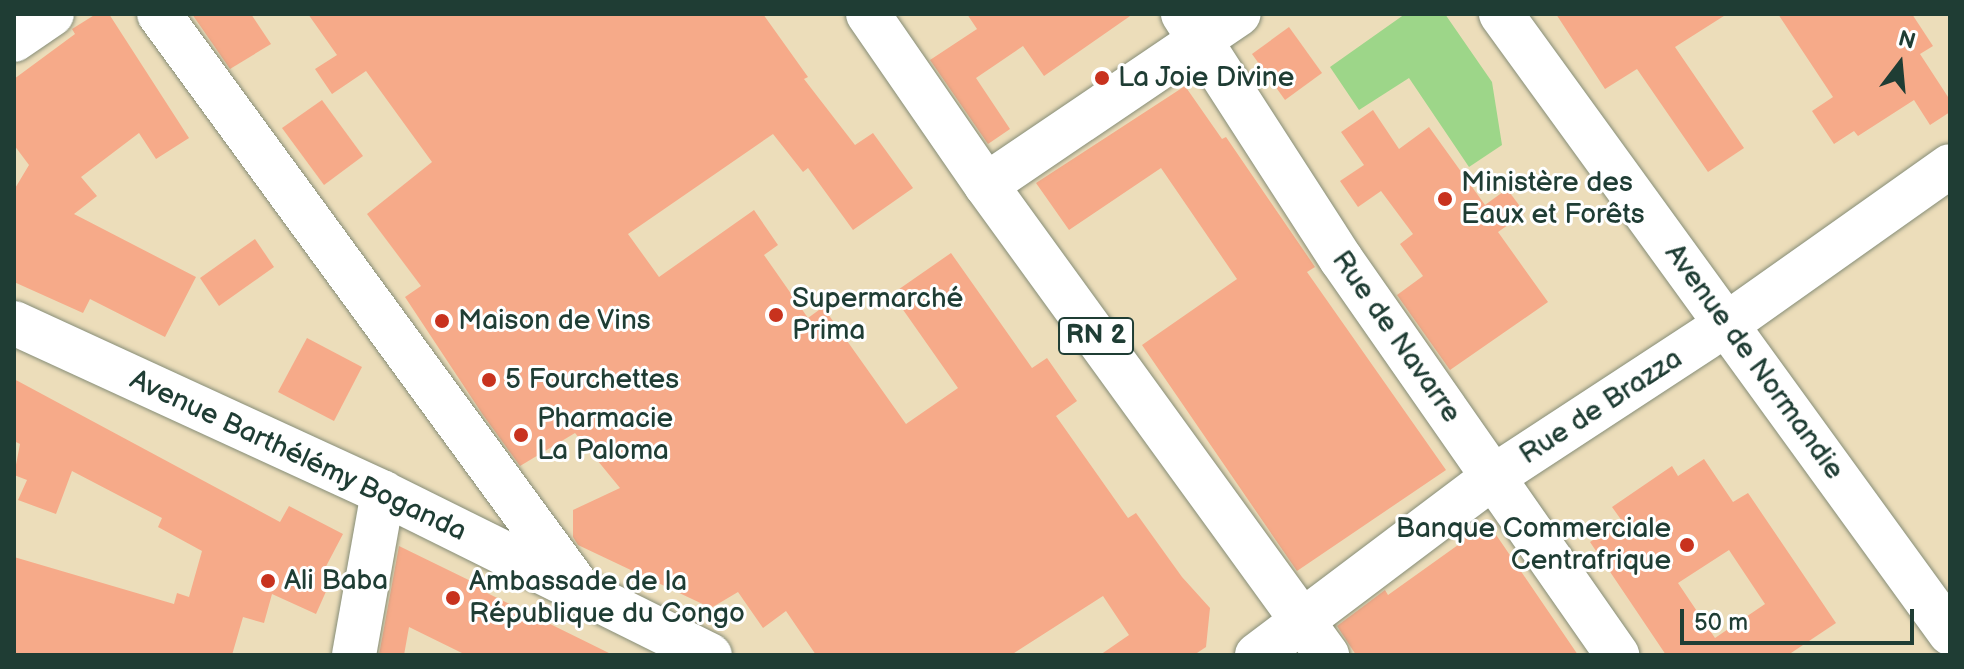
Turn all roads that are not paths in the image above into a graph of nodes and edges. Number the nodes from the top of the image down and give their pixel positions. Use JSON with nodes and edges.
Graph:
{"nodes":[{"id":1,"x":52,"y":14,"type":"edge"},
{"id":2,"x":159,"y":14,"type":"edge"},
{"id":3,"x":868,"y":14,"type":"edge"},
{"id":4,"x":1239,"y":14,"type":"edge"},
{"id":5,"x":1501,"y":14,"type":"edge"},
{"id":6,"x":1192,"y":28,"type":"edge"},
{"id":7,"x":14,"y":40,"type":"edge"},
{"id":8,"x":1950,"y":166,"type":"edge"},
{"id":9,"x":986,"y":185,"type":"junction"},
{"id":10,"x":14,"y":323,"type":"edge"},
{"id":11,"x":1727,"y":324,"type":"junction"},
{"id":12,"x":1493,"y":477,"type":"junction"},
{"id":13,"x":383,"y":493,"type":"junction"},
{"id":14,"x":583,"y":594,"type":"junction"},
{"id":15,"x":1950,"y":633,"type":"edge"},
{"id":16,"x":1315,"y":638,"type":"edge"},
{"id":17,"x":354,"y":655,"type":"edge"},
{"id":18,"x":710,"y":655,"type":"edge"},
{"id":19,"x":1257,"y":655,"type":"edge"},
{"id":20,"x":1617,"y":655,"type":"edge"}],
"edges":[{"from":1,"to":7,"type":"street"},
{"from":2,"to":14,"type":"street"},
{"from":3,"to":9,"type":"street","number":"RN 2"},
{"from":4,"to":6,"type":"street"},
{"from":5,"to":11,"type":"street","name":"Avenue de Normandie"},
{"from":6,"to":9,"type":"street"},
{"from":6,"to":12,"type":"street","name":"Rue de Navarre"},
{"from":8,"to":11,"type":"street","name":"Rue de Brazza"},
{"from":9,"to":16,"type":"street","number":"RN 2"},
{"from":10,"to":13,"type":"street","name":"Avenue Barthélémy Boganda"},
{"from":11,"to":12,"type":"street","name":"Rue de Brazza"},
{"from":11,"to":15,"type":"street","name":"Avenue de Normandie"},
{"from":12,"to":16,"type":"street","name":"Rue de Brazza"},
{"from":12,"to":20,"type":"street","name":"Rue de Navarre"},
{"from":13,"to":14,"type":"street","name":"Avenue Barthélémy Boganda"},
{"from":13,"to":17,"type":"street"},
{"from":14,"to":18,"type":"street","name":"Avenue Barthélémy Boganda"},
{"from":16,"to":19,"type":"street","name":"Rue de Brazza"}]}
